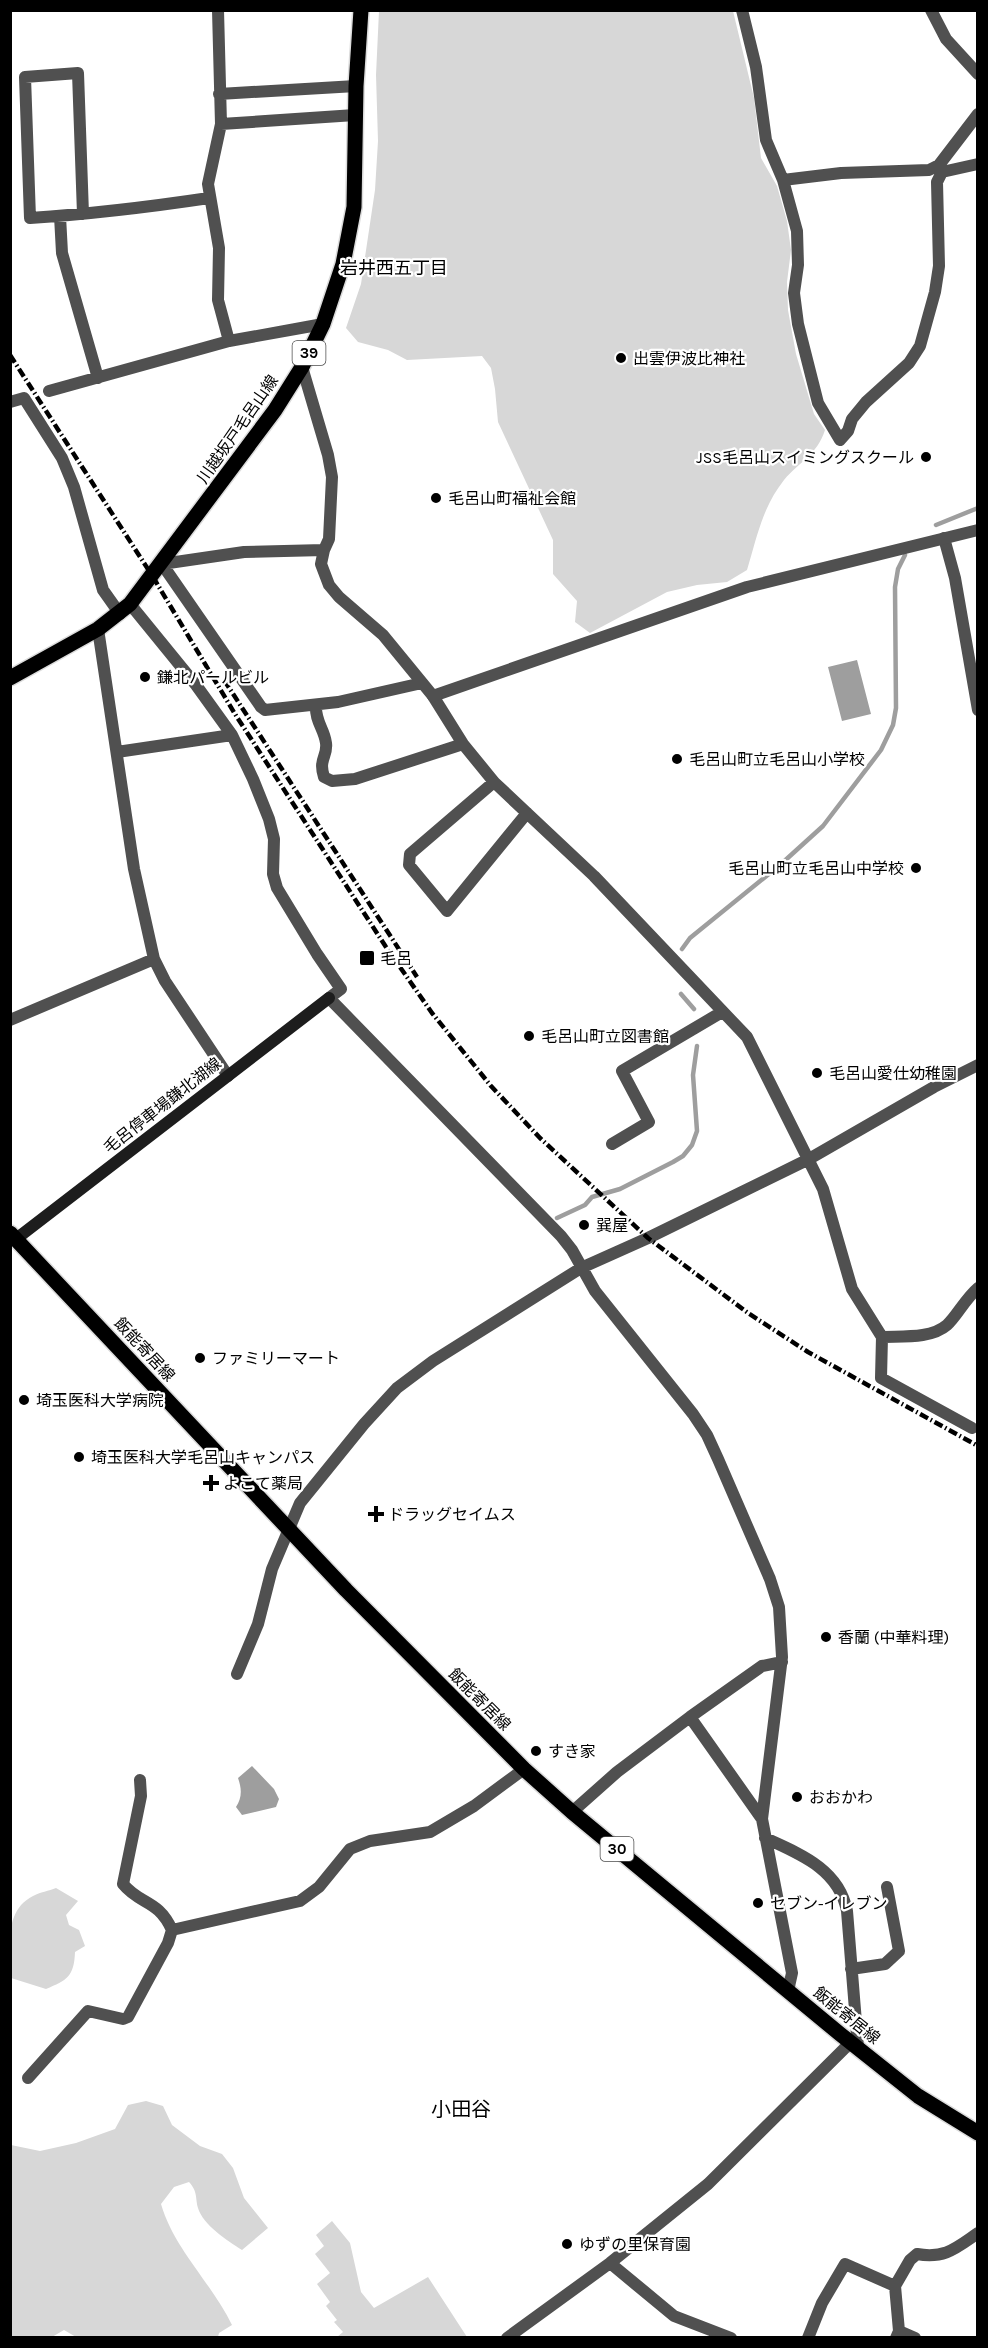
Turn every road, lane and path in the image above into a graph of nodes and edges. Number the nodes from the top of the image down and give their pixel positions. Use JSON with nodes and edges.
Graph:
{"nodes":[{"id":1,"x":218,"y":10,"type":"edge"},
{"id":2,"x":361,"y":10,"type":"edge"},
{"id":3,"x":742,"y":10,"type":"edge"},
{"id":4,"x":931,"y":10,"type":"edge"},
{"id":5,"x":978,"y":74,"type":"edge"},
{"id":6,"x":356,"y":86,"type":"junction"},
{"id":7,"x":219,"y":94,"type":"junction"},
{"id":8,"x":978,"y":114,"type":"edge"},
{"id":9,"x":355,"y":115,"type":"junction"},
{"id":10,"x":220,"y":124,"type":"junction"},
{"id":11,"x":978,"y":164,"type":"edge"},
{"id":12,"x":783,"y":180,"type":"junction"},
{"id":13,"x":209,"y":198,"type":"junction"},
{"id":14,"x":83,"y":214,"type":"junction"},
{"id":15,"x":60,"y":216,"type":"junction"},
{"id":16,"x":323,"y":324,"type":"junction"},
{"id":17,"x":229,"y":341,"type":"junction"},
{"id":18,"x":302,"y":367,"type":"junction"},
{"id":19,"x":98,"y":378,"type":"junction"},
{"id":20,"x":49,"y":391,"type":"dead end"},
{"id":21,"x":10,"y":402,"type":"edge"},
{"id":22,"x":978,"y":530,"type":"edge"},
{"id":23,"x":939,"y":539,"type":"junction"},
{"id":24,"x":324,"y":550,"type":"junction"},
{"id":25,"x":162,"y":564,"type":"junction"},
{"id":26,"x":125,"y":609,"type":"junction"},
{"id":27,"x":98,"y":629,"type":"junction"},
{"id":28,"x":10,"y":678,"type":"edge"},
{"id":29,"x":422,"y":682,"type":"junction"},
{"id":30,"x":432,"y":696,"type":"junction"},
{"id":31,"x":316,"y":705,"type":"junction"},
{"id":32,"x":978,"y":710,"type":"edge"},
{"id":33,"x":232,"y":735,"type":"junction"},
{"id":34,"x":463,"y":744,"type":"junction"},
{"id":35,"x":117,"y":752,"type":"junction"},
{"id":36,"x":494,"y":782,"type":"junction"},
{"id":37,"x":527,"y":813,"type":"junction"},
{"id":38,"x":154,"y":959,"type":"junction"},
{"id":39,"x":329,"y":998,"type":"junction"},
{"id":40,"x":722,"y":1012,"type":"junction"},
{"id":41,"x":10,"y":1020,"type":"edge"},
{"id":42,"x":978,"y":1065,"type":"edge"},
{"id":43,"x":228,"y":1076,"type":"junction"},
{"id":44,"x":612,"y":1144,"type":"dead end"},
{"id":45,"x":809,"y":1159,"type":"junction"},
{"id":46,"x":13,"y":1236,"type":"edge"},
{"id":47,"x":581,"y":1268,"type":"junction"},
{"id":48,"x":978,"y":1288,"type":"edge"},
{"id":49,"x":882,"y":1337,"type":"junction"},
{"id":50,"x":972,"y":1428,"type":"dead end"},
{"id":51,"x":288,"y":1528,"type":"junction"},
{"id":52,"x":782,"y":1662,"type":"junction"},
{"id":53,"x":237,"y":1674,"type":"dead end"},
{"id":54,"x":690,"y":1717,"type":"junction"},
{"id":55,"x":524,"y":1769,"type":"junction"},
{"id":56,"x":140,"y":1780,"type":"dead end"},
{"id":57,"x":572,"y":1812,"type":"junction"},
{"id":58,"x":762,"y":1819,"type":"junction"},
{"id":59,"x":765,"y":1838,"type":"junction"},
{"id":60,"x":887,"y":1887,"type":"dead end"},
{"id":61,"x":172,"y":1930,"type":"junction"},
{"id":62,"x":851,"y":1969,"type":"junction"},
{"id":63,"x":788,"y":1991,"type":"junction"},
{"id":64,"x":854,"y":2044,"type":"junction"},
{"id":65,"x":27,"y":2078,"type":"dead end"},
{"id":66,"x":978,"y":2133,"type":"edge"},
{"id":67,"x":978,"y":2233,"type":"edge"},
{"id":68,"x":610,"y":2263,"type":"junction"},
{"id":69,"x":895,"y":2286,"type":"junction"},
{"id":70,"x":898,"y":2334,"type":"edge"},
{"id":71,"x":507,"y":2337,"type":"edge"},
{"id":72,"x":731,"y":2337,"type":"edge"},
{"id":73,"x":808,"y":2337,"type":"edge"},
{"id":74,"x":915,"y":2337,"type":"edge"}],
"edges":[{"from":1,"to":7,"type":"street"},
{"from":2,"to":6,"type":"main road","name":"川越坂戸毛呂山線","number":"39"},
{"from":3,"to":12,"type":"street"},
{"from":4,"to":5,"type":"street"},
{"from":6,"to":7,"type":"street"},
{"from":6,"to":9,"type":"main road","name":"川越坂戸毛呂山線","number":"39"},
{"from":7,"to":10,"type":"street"},
{"from":8,"to":12,"type":"street"},
{"from":9,"to":10,"type":"street"},
{"from":9,"to":16,"type":"main road","name":"川越坂戸毛呂山線","number":"39"},
{"from":10,"to":13,"type":"street"},
{"from":11,"to":12,"type":"street"},
{"from":13,"to":14,"type":"street"},
{"from":13,"to":17,"type":"street"},
{"from":14,"to":15,"type":"street"},
{"from":14,"to":15,"type":"street"},
{"from":15,"to":19,"type":"street"},
{"from":16,"to":17,"type":"street"},
{"from":16,"to":18,"type":"main road","name":"川越坂戸毛呂山線","number":"39"},
{"from":17,"to":19,"type":"street"},
{"from":18,"to":24,"type":"street"},
{"from":18,"to":25,"type":"main road","name":"川越坂戸毛呂山線","number":"39"},
{"from":19,"to":20,"type":"street"},
{"from":21,"to":26,"type":"street"},
{"from":22,"to":23,"type":"street"},
{"from":23,"to":30,"type":"street"},
{"from":23,"to":32,"type":"street"},
{"from":24,"to":25,"type":"street"},
{"from":24,"to":29,"type":"street"},
{"from":25,"to":26,"type":"main road","name":"川越坂戸毛呂山線","number":"39"},
{"from":25,"to":31,"type":"street"},
{"from":26,"to":27,"type":"main road","name":"川越坂戸毛呂山線","number":"39"},
{"from":26,"to":33,"type":"street"},
{"from":27,"to":28,"type":"main road","name":"川越坂戸毛呂山線","number":"39"},
{"from":27,"to":35,"type":"street"},
{"from":29,"to":30,"type":"street"},
{"from":29,"to":31,"type":"street"},
{"from":30,"to":34,"type":"street"},
{"from":31,"to":34,"type":"street"},
{"from":33,"to":35,"type":"street"},
{"from":33,"to":39,"type":"street"},
{"from":34,"to":36,"type":"street"},
{"from":35,"to":38,"type":"street"},
{"from":36,"to":37,"type":"street"},
{"from":36,"to":37,"type":"street"},
{"from":37,"to":40,"type":"street"},
{"from":38,"to":41,"type":"street"},
{"from":38,"to":43,"type":"street"},
{"from":39,"to":43,"type":"main road","name":"毛呂停車場鎌北湖線"},
{"from":39,"to":47,"type":"street"},
{"from":40,"to":44,"type":"street"},
{"from":40,"to":45,"type":"street"},
{"from":42,"to":45,"type":"street"},
{"from":43,"to":46,"type":"main road","name":"毛呂停車場鎌北湖線"},
{"from":45,"to":47,"type":"street"},
{"from":45,"to":49,"type":"street"},
{"from":46,"to":51,"type":"main road","name":"飯能寄居線","number":"30"},
{"from":47,"to":51,"type":"street"},
{"from":47,"to":52,"type":"street"},
{"from":48,"to":49,"type":"street"},
{"from":49,"to":50,"type":"street"},
{"from":51,"to":53,"type":"street"},
{"from":51,"to":55,"type":"main road","name":"飯能寄居線","number":"30"},
{"from":52,"to":54,"type":"street"},
{"from":52,"to":58,"type":"street"},
{"from":54,"to":57,"type":"street"},
{"from":54,"to":58,"type":"street"},
{"from":55,"to":57,"type":"main road","name":"飯能寄居線","number":"30"},
{"from":55,"to":61,"type":"street"},
{"from":56,"to":61,"type":"street"},
{"from":57,"to":63,"type":"main road","name":"飯能寄居線","number":"30"},
{"from":58,"to":59,"type":"street"},
{"from":59,"to":62,"type":"street"},
{"from":59,"to":63,"type":"street"},
{"from":60,"to":62,"type":"street"},
{"from":61,"to":65,"type":"street"},
{"from":62,"to":64,"type":"street"},
{"from":63,"to":64,"type":"main road","name":"飯能寄居線","number":"30"},
{"from":64,"to":66,"type":"main road","name":"飯能寄居線","number":"30"},
{"from":64,"to":68,"type":"street"},
{"from":67,"to":69,"type":"street"},
{"from":68,"to":71,"type":"street"},
{"from":68,"to":72,"type":"street"},
{"from":69,"to":70,"type":"street"},
{"from":69,"to":73,"type":"street"},
{"from":70,"to":74,"type":"street"}]}
